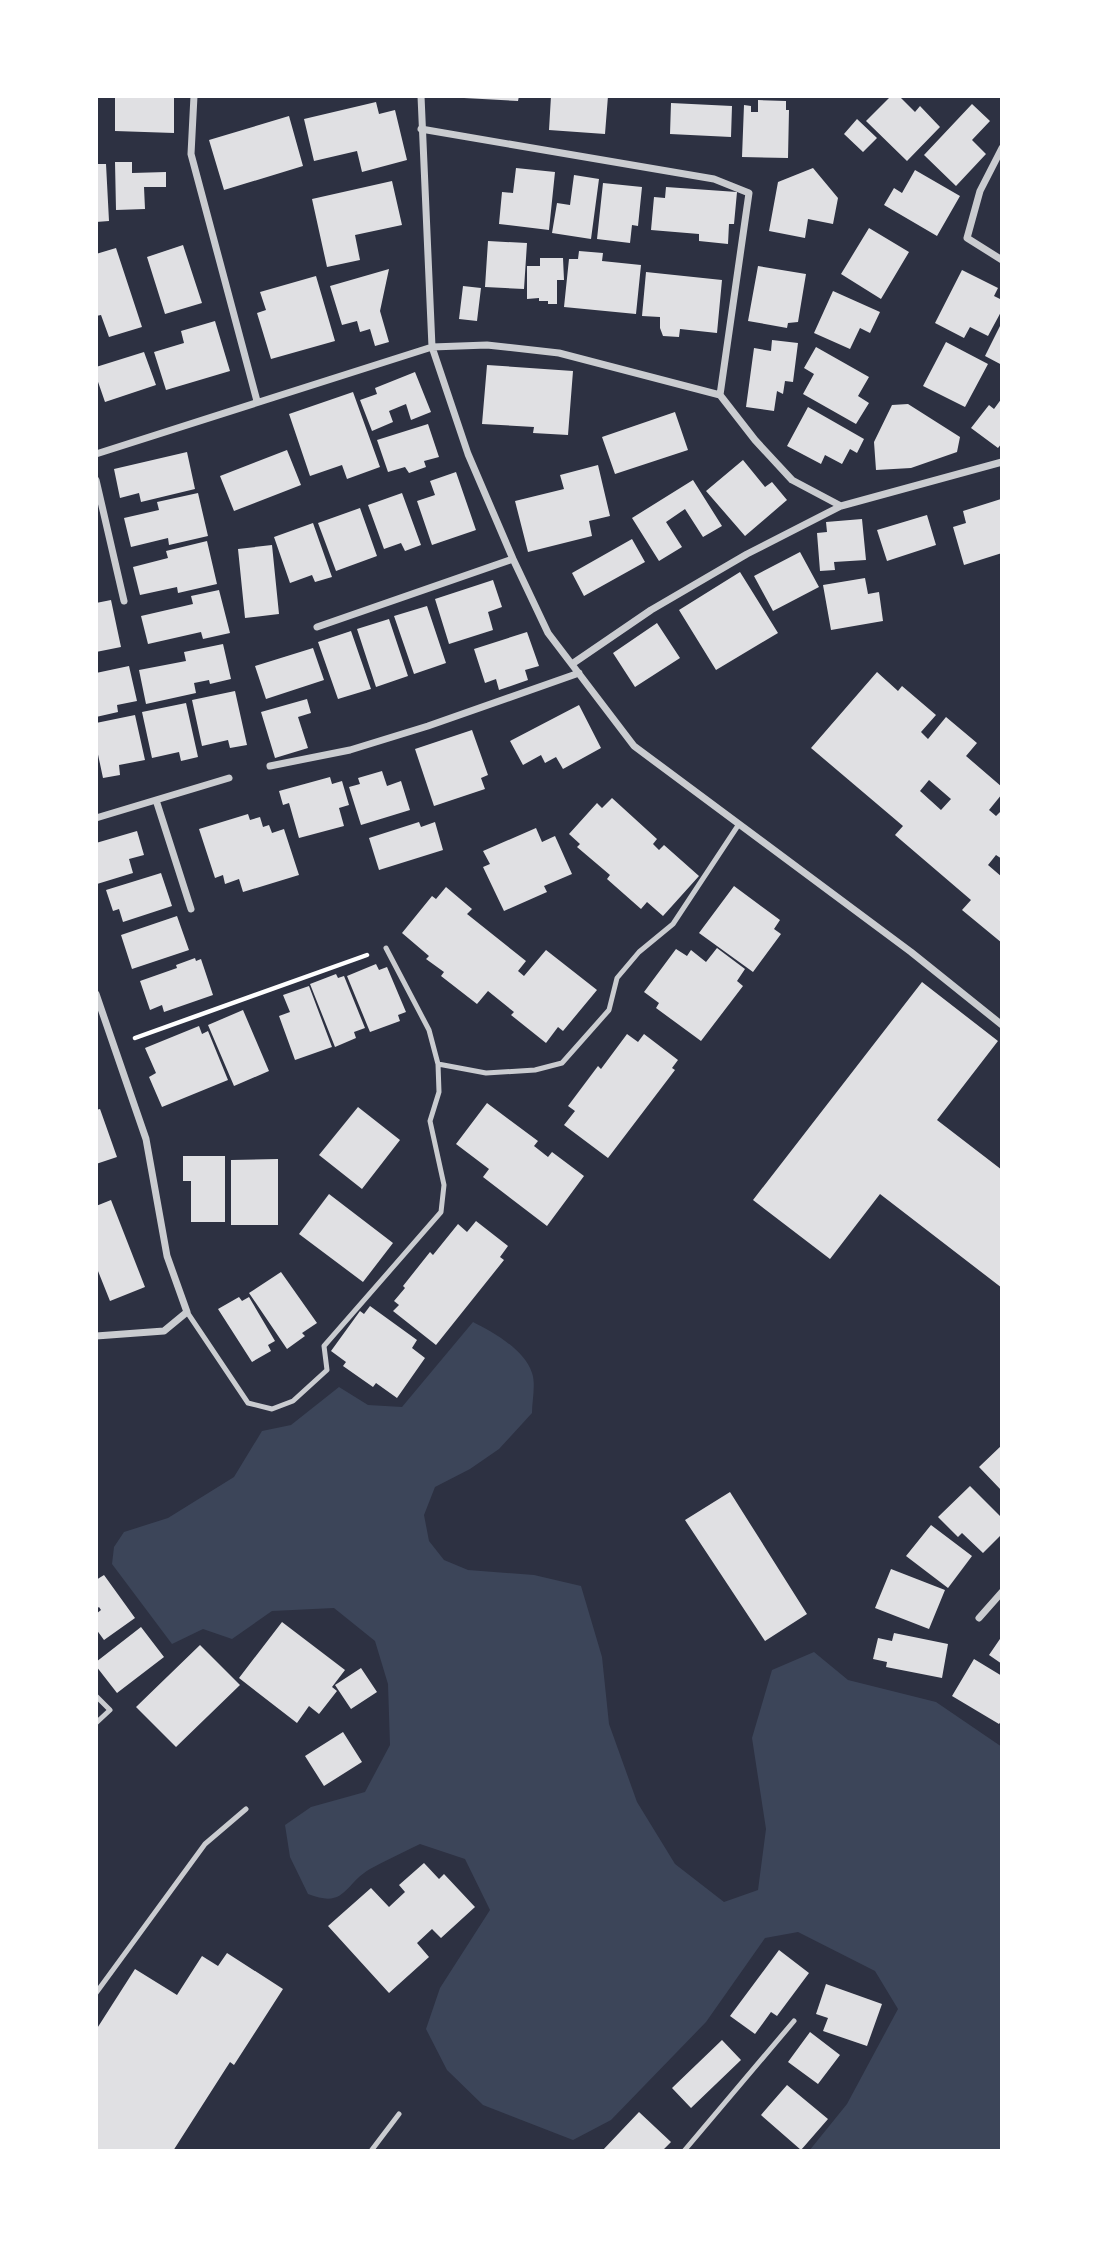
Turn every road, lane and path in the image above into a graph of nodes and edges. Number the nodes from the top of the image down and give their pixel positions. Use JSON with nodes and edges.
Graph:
{"nodes":[{"id":1,"x":194,"y":96,"type":"edge"},
{"id":2,"x":421,"y":96,"type":"edge"},
{"id":3,"x":421,"y":129,"type":"junction"},
{"id":4,"x":1002,"y":148,"type":"edge"},
{"id":5,"x":1002,"y":260,"type":"edge"},
{"id":6,"x":432,"y":347,"type":"junction"},
{"id":7,"x":720,"y":395,"type":"junction"},
{"id":8,"x":257,"y":401,"type":"junction"},
{"id":9,"x":96,"y":454,"type":"edge"},
{"id":10,"x":1002,"y":462,"type":"edge"},
{"id":11,"x":96,"y":480,"type":"edge"},
{"id":12,"x":841,"y":506,"type":"junction"},
{"id":13,"x":513,"y":559,"type":"junction"},
{"id":14,"x":124,"y":601,"type":"dead end"},
{"id":15,"x":317,"y":627,"type":"dead end"},
{"id":16,"x":572,"y":664,"type":"junction"},
{"id":17,"x":579,"y":673,"type":"junction"},
{"id":18,"x":270,"y":766,"type":"dead end"},
{"id":19,"x":229,"y":778,"type":"dead end"},
{"id":20,"x":156,"y":800,"type":"junction"},
{"id":21,"x":96,"y":818,"type":"edge"},
{"id":22,"x":739,"y":824,"type":"junction"},
{"id":23,"x":191,"y":909,"type":"dead end"},
{"id":24,"x":386,"y":948,"type":"joint"},
{"id":25,"x":96,"y":994,"type":"edge"},
{"id":26,"x":1002,"y":1025,"type":"edge"},
{"id":27,"x":114,"y":1045,"type":"junction"},
{"id":28,"x":438,"y":1064,"type":"junction"},
{"id":29,"x":187,"y":1312,"type":"junction"},
{"id":30,"x":96,"y":1336,"type":"edge"},
{"id":31,"x":1002,"y":1592,"type":"edge"},
{"id":32,"x":979,"y":1618,"type":"dead end"},
{"id":33,"x":96,"y":1696,"type":"edge"},
{"id":34,"x":96,"y":1723,"type":"edge"},
{"id":35,"x":246,"y":1809,"type":"dead end"},
{"id":36,"x":96,"y":1993,"type":"edge"},
{"id":37,"x":794,"y":2021,"type":"dead end"},
{"id":38,"x":399,"y":2114,"type":"dead end"},
{"id":39,"x":371,"y":2151,"type":"edge"},
{"id":40,"x":684,"y":2151,"type":"edge"}],
"edges":[{"from":1,"to":8,"type":"street"},
{"from":2,"to":3,"type":"street"},
{"from":3,"to":6,"type":"street"},
{"from":3,"to":7,"type":"street"},
{"from":4,"to":5,"type":"street"},
{"from":6,"to":7,"type":"street"},
{"from":6,"to":8,"type":"street"},
{"from":6,"to":13,"type":"street"},
{"from":7,"to":12,"type":"street"},
{"from":8,"to":9,"type":"street"},
{"from":10,"to":12,"type":"street"},
{"from":11,"to":14,"type":"street"},
{"from":12,"to":16,"type":"street"},
{"from":13,"to":15,"type":"street"},
{"from":13,"to":16,"type":"street"},
{"from":16,"to":17,"type":"street"},
{"from":17,"to":18,"type":"street"},
{"from":17,"to":22,"type":"street"},
{"from":19,"to":20,"type":"street"},
{"from":20,"to":21,"type":"street"},
{"from":20,"to":23,"type":"street"},
{"from":22,"to":26,"type":"street"},
{"from":22,"to":28,"type":"lane"},
{"from":24,"to":27,"type":"path"},
{"from":24,"to":28,"type":"lane"},
{"from":25,"to":27,"type":"street"},
{"from":27,"to":29,"type":"street"},
{"from":28,"to":29,"type":"lane"},
{"from":29,"to":30,"type":"street"},
{"from":31,"to":32,"type":"street"},
{"from":33,"to":34,"type":"lane"},
{"from":35,"to":36,"type":"lane"},
{"from":37,"to":40,"type":"lane"},
{"from":38,"to":39,"type":"lane"}]}
